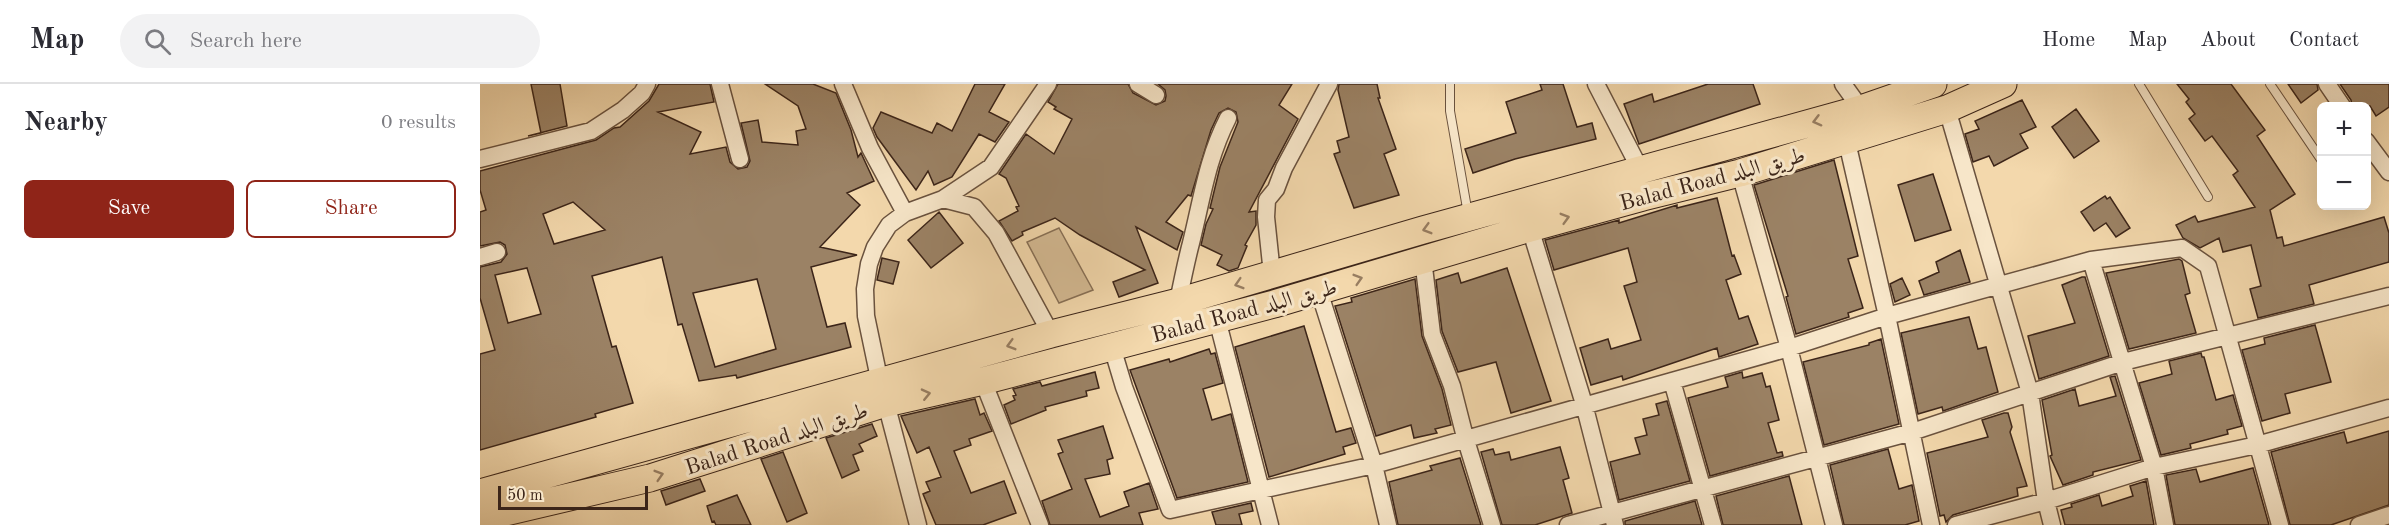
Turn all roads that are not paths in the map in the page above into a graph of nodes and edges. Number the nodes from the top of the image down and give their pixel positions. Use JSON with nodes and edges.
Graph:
{"nodes":[{"id":1,"x":647,"y":84,"type":"edge"},
{"id":2,"x":720,"y":84,"type":"edge"},
{"id":3,"x":843,"y":84,"type":"edge"},
{"id":4,"x":1048,"y":84,"type":"edge"},
{"id":5,"x":1138,"y":84,"type":"edge"},
{"id":6,"x":1329,"y":84,"type":"edge"},
{"id":7,"x":1450,"y":84,"type":"edge"},
{"id":8,"x":1596,"y":84,"type":"edge"},
{"id":9,"x":1843,"y":84,"type":"edge"},
{"id":10,"x":1933,"y":84,"type":"edge"},
{"id":11,"x":2003,"y":84,"type":"edge"},
{"id":12,"x":2139,"y":84,"type":"edge"},
{"id":13,"x":2270,"y":84,"type":"edge"},
{"id":14,"x":2327,"y":84,"type":"edge"},
{"id":15,"x":1156,"y":95,"type":"dead end"},
{"id":16,"x":2339,"y":102,"type":"edge"},
{"id":17,"x":1861,"y":109,"type":"junction"},
{"id":18,"x":1947,"y":109,"type":"junction"},
{"id":19,"x":1228,"y":118,"type":"dead end"},
{"id":20,"x":1847,"y":142,"type":"junction"},
{"id":21,"x":2371,"y":147,"type":"edge"},
{"id":22,"x":2319,"y":156,"type":"edge"},
{"id":23,"x":480,"y":159,"type":"edge"},
{"id":24,"x":740,"y":159,"type":"dead end"},
{"id":25,"x":1640,"y":169,"type":"junction"},
{"id":26,"x":2389,"y":172,"type":"edge"},
{"id":27,"x":1740,"y":173,"type":"junction"},
{"id":28,"x":2208,"y":197,"type":"dead end"},
{"id":29,"x":943,"y":199,"type":"junction"},
{"id":30,"x":905,"y":213,"type":"junction"},
{"id":31,"x":1469,"y":217,"type":"junction"},
{"id":32,"x":1530,"y":228,"type":"junction"},
{"id":33,"x":496,"y":252,"type":"dead end"},
{"id":34,"x":480,"y":257,"type":"edge"},
{"id":35,"x":1424,"y":259,"type":"junction"},
{"id":36,"x":2091,"y":260,"type":"junction"},
{"id":37,"x":1272,"y":274,"type":"junction"},
{"id":38,"x":2000,"y":285,"type":"junction"},
{"id":39,"x":1319,"y":291,"type":"junction"},
{"id":40,"x":2389,"y":296,"type":"edge"},
{"id":41,"x":1179,"y":302,"type":"junction"},
{"id":42,"x":1887,"y":316,"type":"junction"},
{"id":43,"x":1217,"y":319,"type":"junction"},
{"id":44,"x":1051,"y":334,"type":"junction"},
{"id":45,"x":2228,"y":337,"type":"junction"},
{"id":46,"x":1112,"y":346,"type":"junction"},
{"id":47,"x":1789,"y":348,"type":"junction"},
{"id":48,"x":2123,"y":362,"type":"junction"},
{"id":49,"x":983,"y":381,"type":"junction"},
{"id":50,"x":1672,"y":381,"type":"junction"},
{"id":51,"x":883,"y":393,"type":"junction"},
{"id":52,"x":2030,"y":393,"type":"junction"},
{"id":53,"x":1584,"y":404,"type":"junction"},
{"id":54,"x":2389,"y":408,"type":"edge"},
{"id":55,"x":1912,"y":432,"type":"junction"},
{"id":56,"x":1465,"y":437,"type":"junction"},
{"id":57,"x":2257,"y":445,"type":"junction"},
{"id":58,"x":1817,"y":457,"type":"junction"},
{"id":59,"x":1374,"y":465,"type":"junction"},
{"id":60,"x":2154,"y":467,"type":"junction"},
{"id":61,"x":1702,"y":488,"type":"junction"},
{"id":62,"x":1262,"y":491,"type":"junction"},
{"id":63,"x":480,"y":493,"type":"edge"},
{"id":64,"x":2046,"y":501,"type":"junction"},
{"id":65,"x":2389,"y":515,"type":"edge"},
{"id":66,"x":480,"y":518,"type":"edge"},
{"id":67,"x":1170,"y":518,"type":"edge"},
{"id":68,"x":1614,"y":519,"type":"edge"},
{"id":69,"x":918,"y":525,"type":"edge"},
{"id":70,"x":1040,"y":525,"type":"edge"},
{"id":71,"x":1270,"y":525,"type":"edge"},
{"id":72,"x":1388,"y":525,"type":"edge"},
{"id":73,"x":1492,"y":525,"type":"edge"},
{"id":74,"x":1568,"y":525,"type":"edge"},
{"id":75,"x":1713,"y":525,"type":"edge"},
{"id":76,"x":1834,"y":525,"type":"edge"},
{"id":77,"x":1931,"y":525,"type":"edge"},
{"id":78,"x":1956,"y":525,"type":"edge"},
{"id":79,"x":2052,"y":525,"type":"edge"},
{"id":80,"x":2166,"y":525,"type":"edge"},
{"id":81,"x":2280,"y":525,"type":"edge"},
{"id":82,"x":2359,"y":525,"type":"edge"}],
"edges":[{"from":1,"to":23,"type":"street"},
{"from":2,"to":24,"type":"street"},
{"from":3,"to":30,"type":"street"},
{"from":4,"to":29,"type":"street"},
{"from":5,"to":15,"type":"street"},
{"from":6,"to":37,"type":"street"},
{"from":7,"to":31,"type":"lane"},
{"from":8,"to":25,"type":"street"},
{"from":9,"to":17,"type":"street"},
{"from":10,"to":17,"type":"highway","name":"Balad Road طريق البلد"},
{"from":11,"to":18,"type":"highway","name":"Balad Road طريق البلد"},
{"from":12,"to":28,"type":"lane"},
{"from":13,"to":22,"type":"lane"},
{"from":14,"to":16,"type":"street"},
{"from":17,"to":25,"type":"highway","name":"Balad Road طريق البلد","one_way":true},
{"from":18,"to":20,"type":"highway","name":"Balad Road طريق البلد"},
{"from":18,"to":38,"type":"street"},
{"from":19,"to":41,"type":"street"},
{"from":20,"to":27,"type":"highway","name":"Balad Road طريق البلد"},
{"from":20,"to":42,"type":"street"},
{"from":21,"to":26,"type":"street"},
{"from":25,"to":31,"type":"highway","name":"Balad Road طريق البلد"},
{"from":32,"to":27,"type":"highway","name":"Balad Road طريق البلد","one_way":true},
{"from":27,"to":47,"type":"street"},
{"from":29,"to":30,"type":"street"},
{"from":29,"to":44,"type":"street"},
{"from":30,"to":51,"type":"street"},
{"from":31,"to":37,"type":"highway","name":"Balad Road طريق البلد","one_way":true},
{"from":32,"to":35,"type":"highway","name":"Balad Road طريق البلد"},
{"from":32,"to":53,"type":"street"},
{"from":33,"to":34,"type":"street"},
{"from":39,"to":35,"type":"highway","name":"Balad Road طريق البلد","one_way":true},
{"from":35,"to":56,"type":"street"},
{"from":36,"to":38,"type":"street"},
{"from":36,"to":45,"type":"street"},
{"from":36,"to":48,"type":"street"},
{"from":37,"to":41,"type":"highway","name":"Balad Road طريق البلد","one_way":true},
{"from":38,"to":42,"type":"street"},
{"from":38,"to":52,"type":"street"},
{"from":39,"to":43,"type":"highway","name":"Balad Road طريق البلد"},
{"from":39,"to":59,"type":"street"},
{"from":40,"to":45,"type":"street"},
{"from":41,"to":44,"type":"highway","name":"Balad Road طريق البلد"},
{"from":42,"to":47,"type":"street"},
{"from":42,"to":55,"type":"street"},
{"from":43,"to":46,"type":"highway","name":"Balad Road طريق البلد"},
{"from":43,"to":62,"type":"street"},
{"from":44,"to":51,"type":"highway","name":"Balad Road طريق البلد","one_way":true},
{"from":45,"to":48,"type":"street"},
{"from":45,"to":57,"type":"street"},
{"from":46,"to":49,"type":"highway","name":"Balad Road طريق البلد"},
{"from":46,"to":67,"type":"street"},
{"from":47,"to":50,"type":"street"},
{"from":47,"to":58,"type":"street"},
{"from":48,"to":52,"type":"street"},
{"from":48,"to":60,"type":"street"},
{"from":51,"to":49,"type":"highway","name":"Balad Road طريق البلد","one_way":true},
{"from":49,"to":70,"type":"street"},
{"from":50,"to":53,"type":"street"},
{"from":50,"to":61,"type":"street"},
{"from":51,"to":63,"type":"highway","name":"Balad Road طريق البلد"},
{"from":66,"to":51,"type":"highway","name":"Balad Road طريق البلد","one_way":true},
{"from":51,"to":69,"type":"street"},
{"from":52,"to":55,"type":"street"},
{"from":52,"to":64,"type":"street"},
{"from":53,"to":56,"type":"street"},
{"from":53,"to":68,"type":"street"},
{"from":54,"to":57,"type":"street"},
{"from":55,"to":58,"type":"street"},
{"from":55,"to":77,"type":"street"},
{"from":56,"to":59,"type":"street"},
{"from":56,"to":73,"type":"street"},
{"from":57,"to":60,"type":"street"},
{"from":57,"to":81,"type":"street"},
{"from":58,"to":61,"type":"street"},
{"from":58,"to":76,"type":"street"},
{"from":59,"to":62,"type":"street"},
{"from":59,"to":72,"type":"street"},
{"from":60,"to":64,"type":"street"},
{"from":60,"to":80,"type":"street"},
{"from":61,"to":68,"type":"street"},
{"from":61,"to":75,"type":"street"},
{"from":62,"to":67,"type":"street"},
{"from":62,"to":71,"type":"street"},
{"from":64,"to":78,"type":"street"},
{"from":64,"to":79,"type":"street"},
{"from":65,"to":82,"type":"street"},
{"from":68,"to":74,"type":"street"}]}
